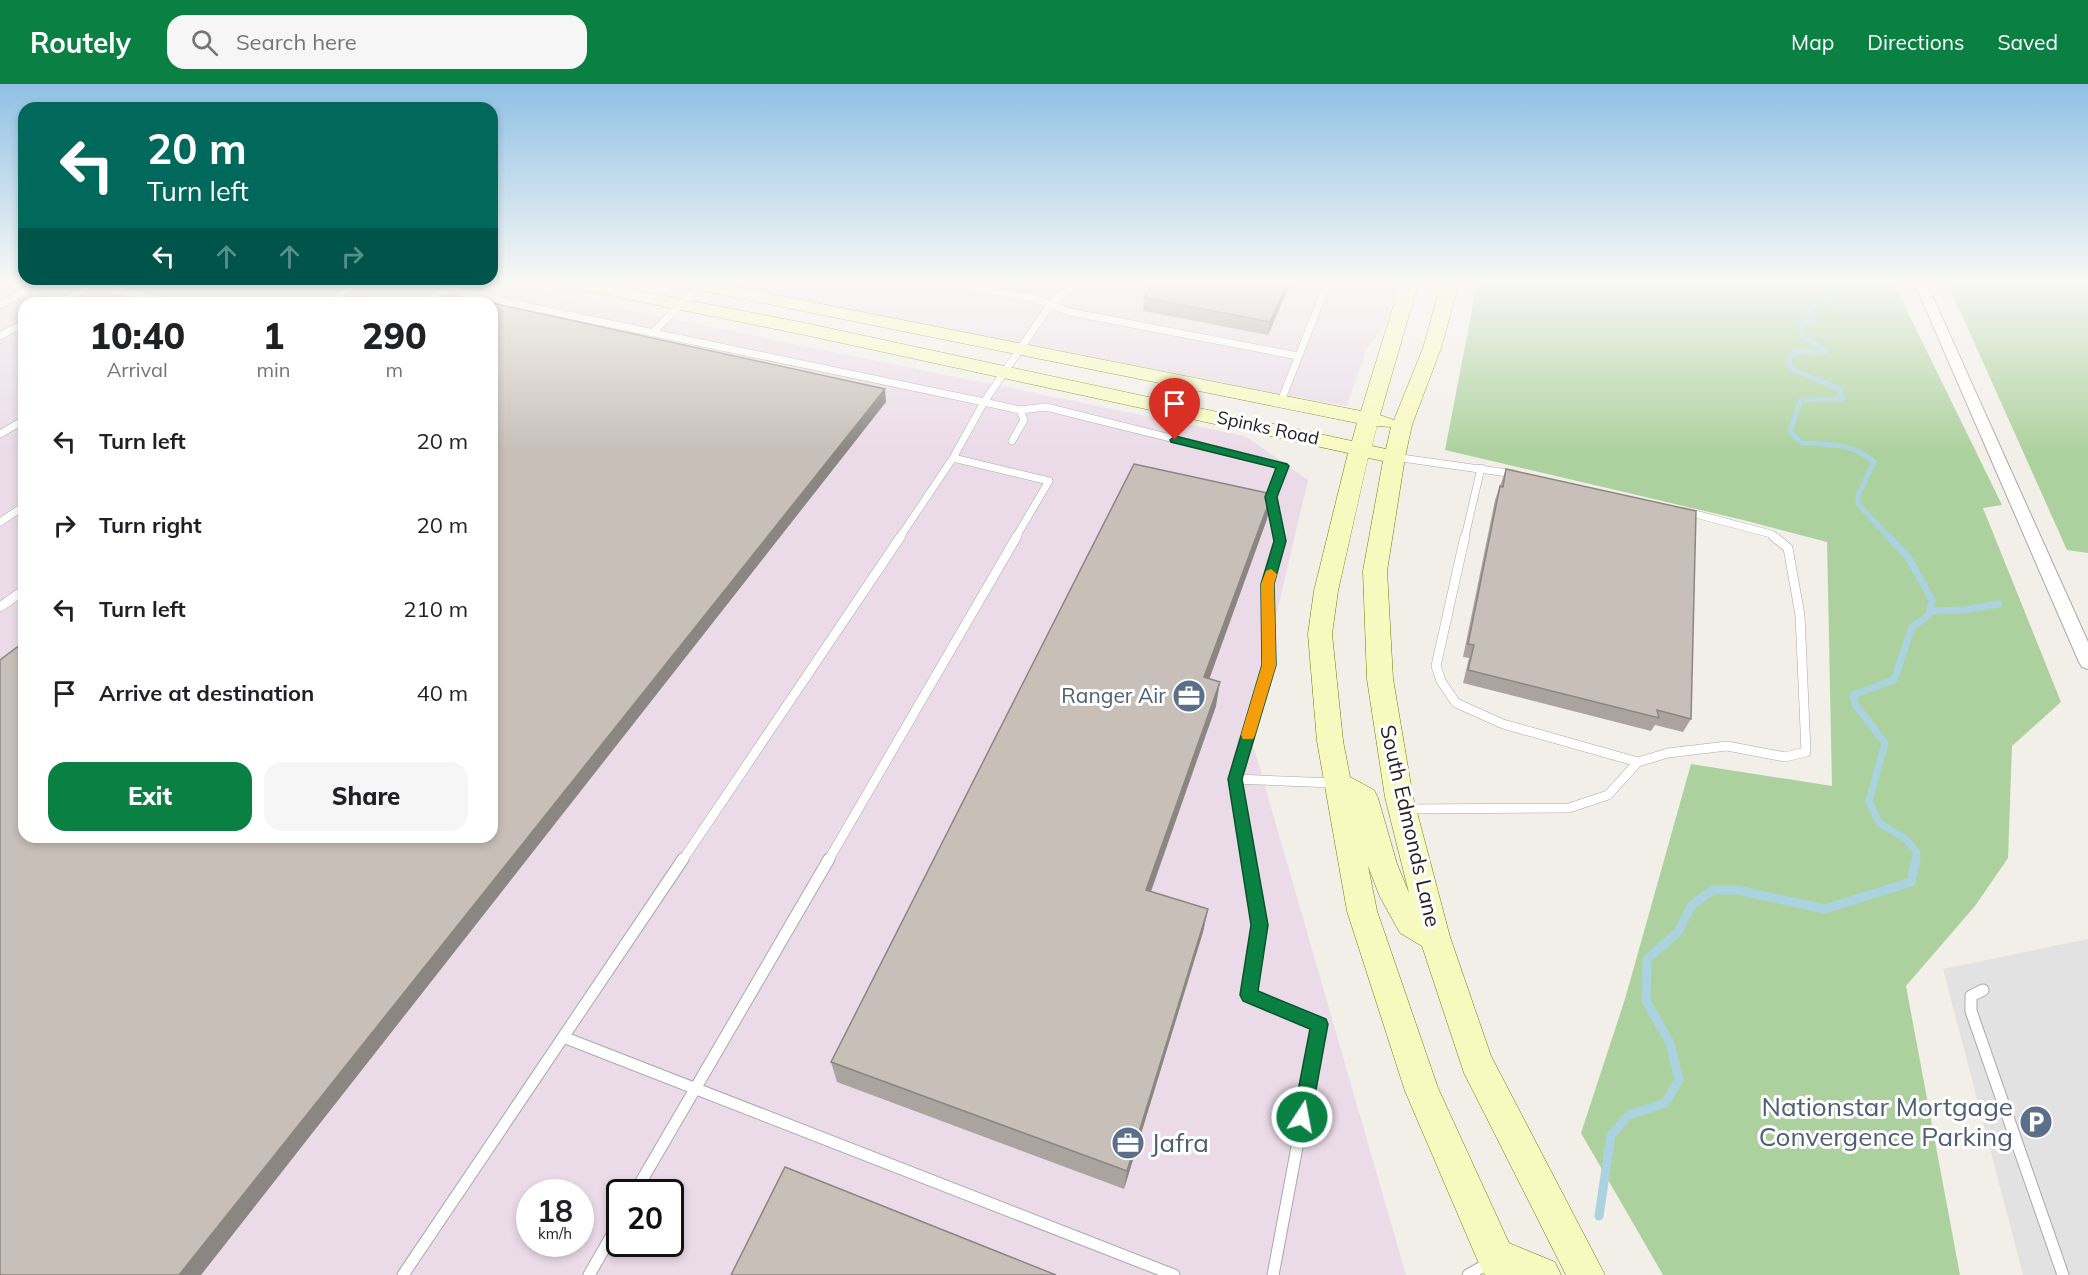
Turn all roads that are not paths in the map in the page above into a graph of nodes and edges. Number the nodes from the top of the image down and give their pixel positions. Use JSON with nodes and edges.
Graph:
{"nodes":[{"id":1,"x":684,"y":340,"type":"edge"},
{"id":2,"x":848,"y":340,"type":"edge"},
{"id":3,"x":974,"y":340,"type":"edge"},
{"id":4,"x":1027,"y":340,"type":"edge"},
{"id":5,"x":1213,"y":340,"type":"edge"},
{"id":6,"x":1305,"y":340,"type":"edge"},
{"id":7,"x":1392,"y":340,"type":"edge"},
{"id":8,"x":1434,"y":340,"type":"edge"},
{"id":9,"x":1945,"y":340,"type":"edge"},
{"id":10,"x":1021,"y":349,"type":"junction"},
{"id":11,"x":1298,"y":356,"type":"junction"},
{"id":12,"x":1006,"y":373,"type":"junction"},
{"id":13,"x":1281,"y":401,"type":"junction"},
{"id":14,"x":984,"y":402,"type":"junction"},
{"id":15,"x":1020,"y":410,"type":"junction"},
{"id":16,"x":1368,"y":419,"type":"junction"},
{"id":17,"x":18,"y":424,"type":"edge"},
{"id":18,"x":1401,"y":425,"type":"junction"},
{"id":19,"x":0,"y":434,"type":"edge"},
{"id":20,"x":1012,"y":441,"type":"dead end"},
{"id":21,"x":1359,"y":448,"type":"junction"},
{"id":22,"x":1394,"y":457,"type":"junction"},
{"id":23,"x":953,"y":458,"type":"junction"},
{"id":24,"x":1481,"y":468,"type":"junction"},
{"id":25,"x":1530,"y":477,"type":"edge"},
{"id":26,"x":1675,"y":509,"type":"edge"},
{"id":27,"x":18,"y":510,"type":"edge"},
{"id":28,"x":0,"y":522,"type":"edge"},
{"id":29,"x":18,"y":594,"type":"edge"},
{"id":30,"x":0,"y":607,"type":"edge"},
{"id":31,"x":2088,"y":662,"type":"edge"},
{"id":32,"x":1638,"y":762,"type":"junction"},
{"id":33,"x":1235,"y":779,"type":"junction"},
{"id":34,"x":1340,"y":783,"type":"junction"},
{"id":35,"x":1402,"y":809,"type":"junction"},
{"id":36,"x":1435,"y":937,"type":"junction"},
{"id":37,"x":1983,"y":990,"type":"dead end"},
{"id":38,"x":563,"y":1037,"type":"junction"},
{"id":39,"x":696,"y":1087,"type":"junction"},
{"id":40,"x":643,"y":1179,"type":"edge"},
{"id":41,"x":606,"y":1245,"type":"edge"},
{"id":42,"x":1489,"y":1270,"type":"edge"},
{"id":43,"x":403,"y":1275,"type":"edge"},
{"id":44,"x":589,"y":1275,"type":"edge"},
{"id":45,"x":1174,"y":1275,"type":"edge"},
{"id":46,"x":1273,"y":1275,"type":"edge"},
{"id":47,"x":1542,"y":1275,"type":"edge"},
{"id":48,"x":1586,"y":1275,"type":"edge"},
{"id":49,"x":2063,"y":1275,"type":"edge"}],
"edges":[{"from":1,"to":14,"type":"lane"},
{"from":2,"to":12,"type":"main road","name":"Spinks Road"},
{"from":3,"to":10,"type":"main road","name":"Spinks Road"},
{"from":4,"to":10,"type":"lane"},
{"from":5,"to":11,"type":"lane"},
{"from":6,"to":11,"type":"lane"},
{"from":7,"to":16,"type":"main road"},
{"from":8,"to":18,"type":"main road","name":"South Edmonds Lane"},
{"from":9,"to":31,"type":"street"},
{"from":10,"to":12,"type":"lane"},
{"from":10,"to":13,"type":"main road","name":"Spinks Road"},
{"from":11,"to":13,"type":"lane"},
{"from":12,"to":14,"type":"lane"},
{"from":12,"to":21,"type":"main road","name":"Spinks Road"},
{"from":13,"to":16,"type":"main road","name":"Spinks Road"},
{"from":14,"to":15,"type":"lane"},
{"from":14,"to":23,"type":"lane"},
{"from":15,"to":20,"type":"lane"},
{"from":15,"to":33,"type":"lane"},
{"from":16,"to":18,"type":"main road","name":"Spinks Road"},
{"from":16,"to":21,"type":"main road"},
{"from":17,"to":19,"type":"lane"},
{"from":18,"to":22,"type":"main road","name":"South Edmonds Lane"},
{"from":21,"to":22,"type":"main road","name":"Spinks Road"},
{"from":21,"to":34,"type":"main road"},
{"from":22,"to":24,"type":"lane"},
{"from":22,"to":35,"type":"main road","name":"South Edmonds Lane"},
{"from":23,"to":38,"type":"lane"},
{"from":23,"to":39,"type":"lane"},
{"from":24,"to":25,"type":"lane"},
{"from":24,"to":32,"type":"lane"},
{"from":26,"to":32,"type":"lane"},
{"from":27,"to":28,"type":"lane"},
{"from":29,"to":30,"type":"lane"},
{"from":32,"to":35,"type":"lane"},
{"from":33,"to":34,"type":"lane"},
{"from":33,"to":46,"type":"lane"},
{"from":34,"to":36,"type":"main road"},
{"from":34,"to":42,"type":"main road"},
{"from":35,"to":36,"type":"main road","name":"South Edmonds Lane"},
{"from":36,"to":48,"type":"main road","name":"South Edmonds Lane"},
{"from":37,"to":49,"type":"lane"},
{"from":38,"to":39,"type":"lane"},
{"from":38,"to":43,"type":"lane"},
{"from":39,"to":40,"type":"lane"},
{"from":39,"to":45,"type":"lane"},
{"from":41,"to":44,"type":"lane"},
{"from":42,"to":47,"type":"main road"}]}
